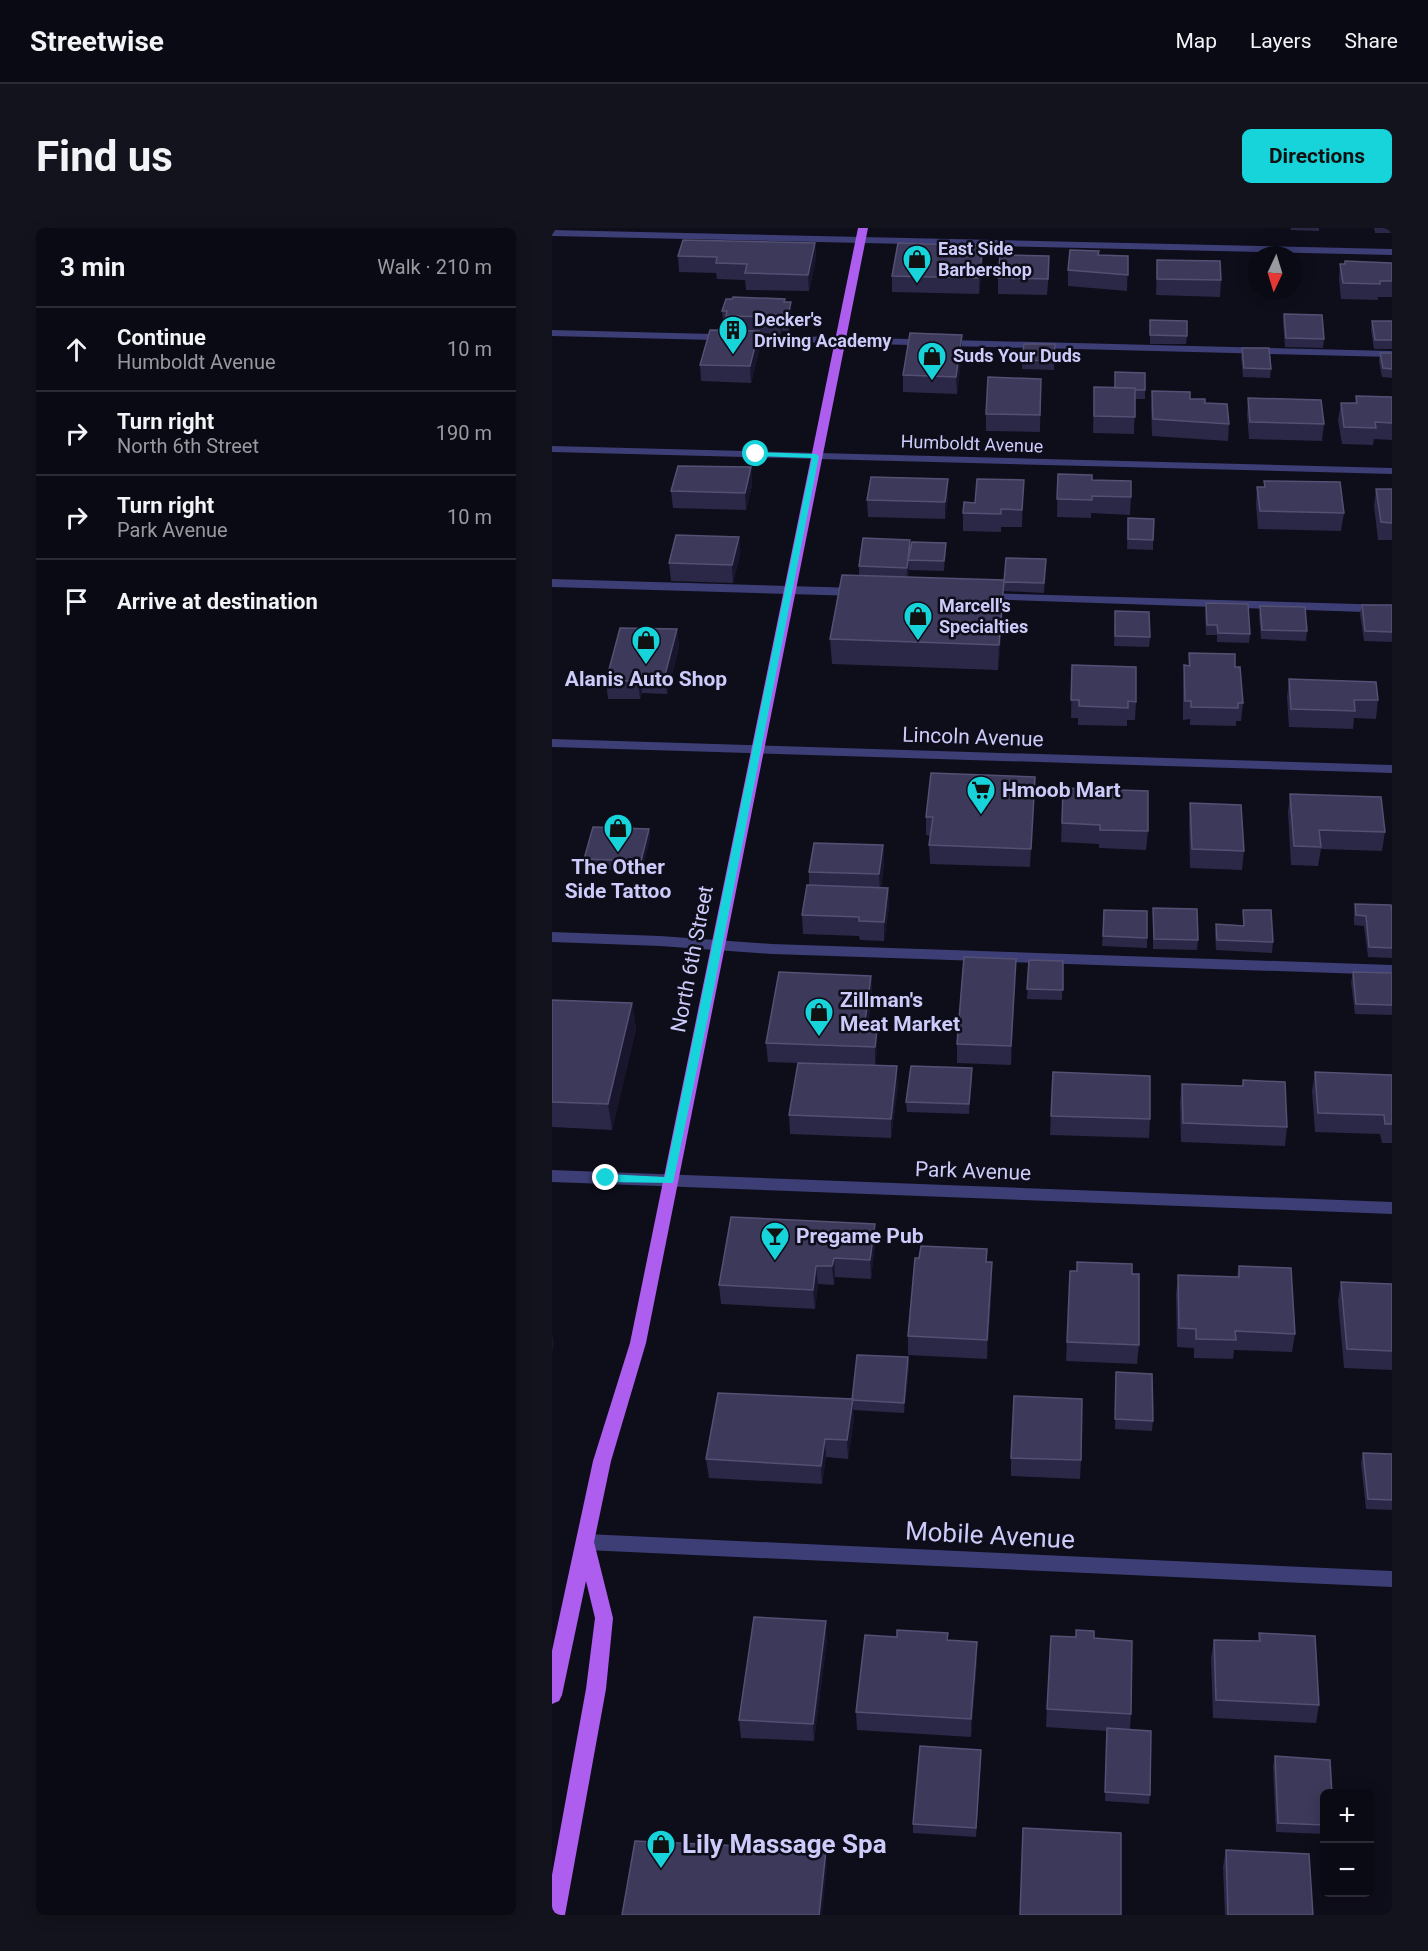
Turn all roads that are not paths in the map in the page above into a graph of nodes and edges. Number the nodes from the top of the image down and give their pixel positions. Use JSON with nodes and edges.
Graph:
{"nodes":[{"id":1,"x":552,"y":233,"type":"edge"},
{"id":2,"x":861,"y":234,"type":"edge"},
{"id":3,"x":1392,"y":252,"type":"edge"},
{"id":4,"x":552,"y":333,"type":"edge"},
{"id":5,"x":841,"y":341,"type":"junction"},
{"id":6,"x":1392,"y":354,"type":"edge"},
{"id":7,"x":552,"y":449,"type":"edge"},
{"id":8,"x":816,"y":456,"type":"junction"},
{"id":9,"x":1392,"y":471,"type":"edge"},
{"id":10,"x":552,"y":583,"type":"edge"},
{"id":11,"x":788,"y":590,"type":"junction"},
{"id":12,"x":869,"y":593,"type":"edge"},
{"id":13,"x":974,"y":597,"type":"edge"},
{"id":14,"x":1392,"y":609,"type":"edge"},
{"id":15,"x":552,"y":742,"type":"edge"},
{"id":16,"x":756,"y":749,"type":"junction"},
{"id":17,"x":1392,"y":769,"type":"edge"},
{"id":18,"x":552,"y":937,"type":"edge"},
{"id":19,"x":718,"y":945,"type":"junction"},
{"id":20,"x":1392,"y":970,"type":"edge"},
{"id":21,"x":552,"y":1176,"type":"edge"},
{"id":22,"x":669,"y":1181,"type":"junction"},
{"id":23,"x":1392,"y":1208,"type":"edge"},
{"id":24,"x":586,"y":1542,"type":"junction"},
{"id":25,"x":1392,"y":1579,"type":"edge"},
{"id":26,"x":552,"y":1695,"type":"edge"},
{"id":27,"x":555,"y":1915,"type":"edge"}],
"edges":[{"from":1,"to":2,"type":"street"},
{"from":2,"to":3,"type":"street"},
{"from":2,"to":5,"type":"main road","name":"North 6th Street"},
{"from":4,"to":5,"type":"street"},
{"from":5,"to":6,"type":"street"},
{"from":5,"to":8,"type":"main road","name":"North 6th Street"},
{"from":7,"to":8,"type":"street","name":"Humboldt Avenue"},
{"from":8,"to":9,"type":"street","name":"Humboldt Avenue"},
{"from":8,"to":11,"type":"main road","name":"North 6th Street"},
{"from":10,"to":11,"type":"street"},
{"from":11,"to":12,"type":"street"},
{"from":11,"to":16,"type":"main road","name":"North 6th Street"},
{"from":13,"to":14,"type":"street"},
{"from":15,"to":16,"type":"street","name":"Lincoln Avenue"},
{"from":16,"to":17,"type":"street","name":"Lincoln Avenue"},
{"from":16,"to":19,"type":"main road","name":"North 6th Street"},
{"from":18,"to":19,"type":"street"},
{"from":19,"to":20,"type":"street"},
{"from":19,"to":22,"type":"main road","name":"North 6th Street"},
{"from":21,"to":22,"type":"street","name":"Park Avenue"},
{"from":22,"to":23,"type":"street","name":"Park Avenue"},
{"from":22,"to":24,"type":"main road","name":"North 6th Street"},
{"from":24,"to":25,"type":"street","name":"Mobile Avenue"},
{"from":24,"to":26,"type":"main road","name":"North 6th Street"},
{"from":24,"to":27,"type":"main road"}]}
